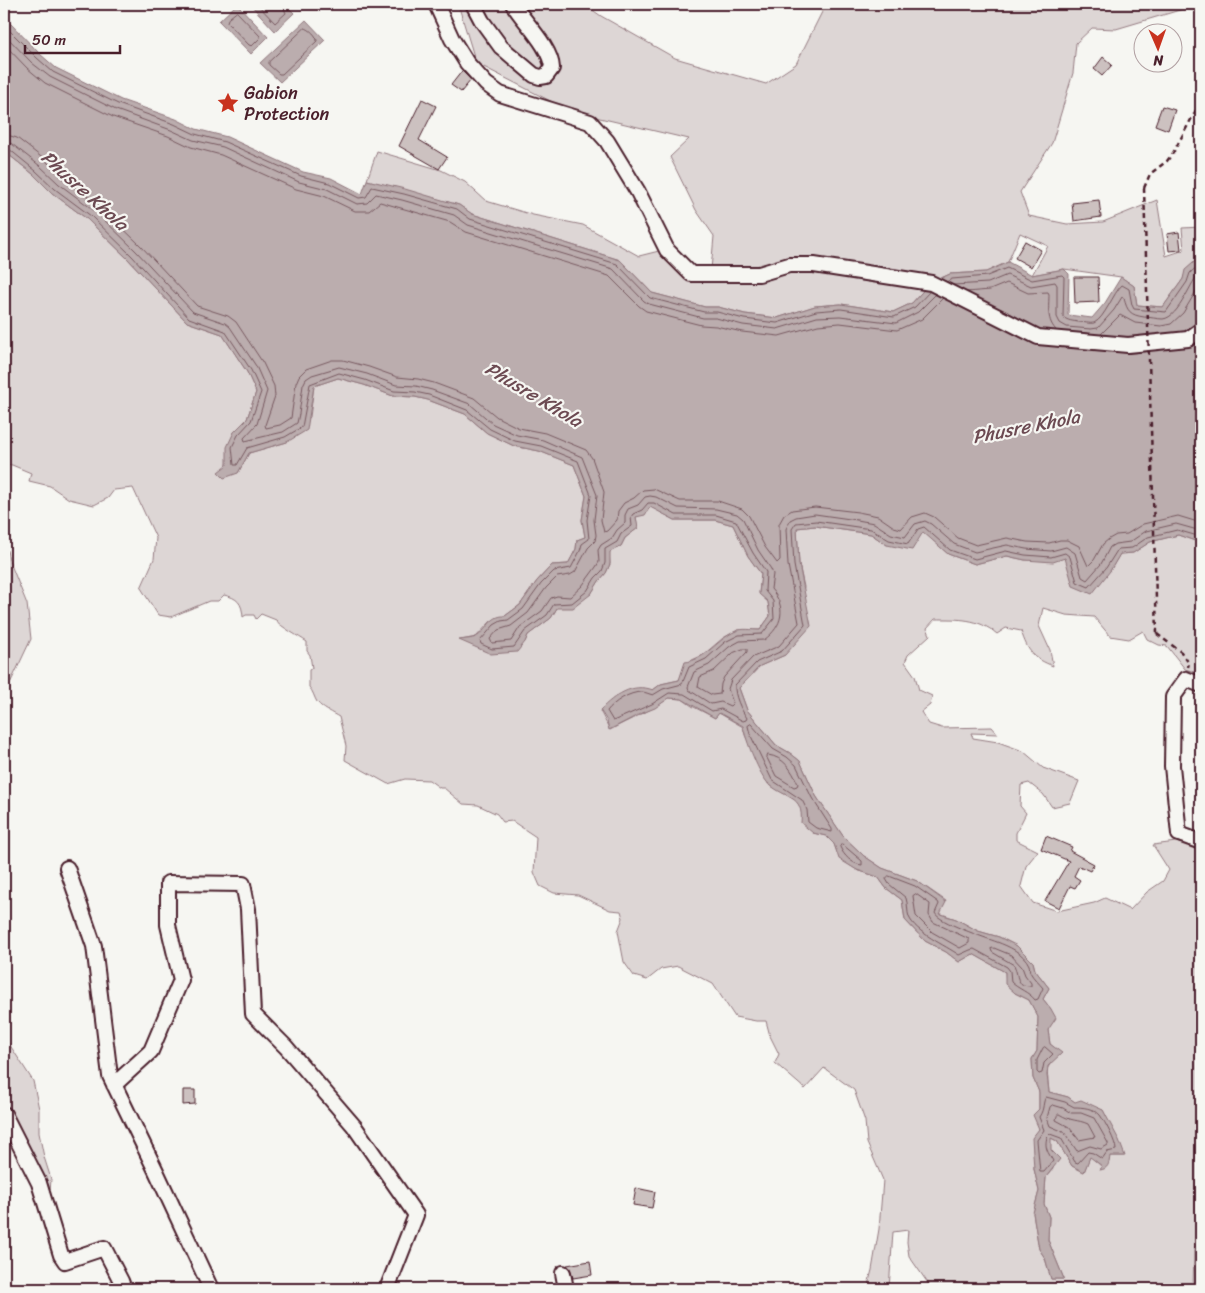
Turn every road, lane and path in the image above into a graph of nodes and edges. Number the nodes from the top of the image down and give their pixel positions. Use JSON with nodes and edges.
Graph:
{"nodes":[{"id":1,"x":436,"y":4,"type":"edge"},
{"id":2,"x":473,"y":4,"type":"edge"},
{"id":3,"x":514,"y":4,"type":"edge"},
{"id":4,"x":1201,"y":101,"type":"edge"},
{"id":5,"x":1201,"y":330,"type":"edge"},
{"id":6,"x":1186,"y":679,"type":"junction"},
{"id":7,"x":1201,"y":685,"type":"edge"},
{"id":8,"x":1201,"y":842,"type":"edge"},
{"id":9,"x":67,"y":868,"type":"dead end"},
{"id":10,"x":114,"y":1085,"type":"junction"},
{"id":11,"x":4,"y":1114,"type":"edge"},
{"id":12,"x":563,"y":1273,"type":"dead end"},
{"id":13,"x":124,"y":1289,"type":"edge"},
{"id":14,"x":211,"y":1289,"type":"edge"},
{"id":15,"x":387,"y":1289,"type":"edge"},
{"id":16,"x":566,"y":1289,"type":"edge"}],
"edges":[{"from":1,"to":5,"type":"street"},
{"from":2,"to":3,"type":"street"},
{"from":4,"to":6,"type":"path","bridge":true},
{"from":6,"to":7,"type":"street"},
{"from":6,"to":8,"type":"street"},
{"from":9,"to":10,"type":"street"},
{"from":10,"to":14,"type":"street"},
{"from":10,"to":15,"type":"street"},
{"from":11,"to":13,"type":"street"},
{"from":12,"to":16,"type":"street"}]}
